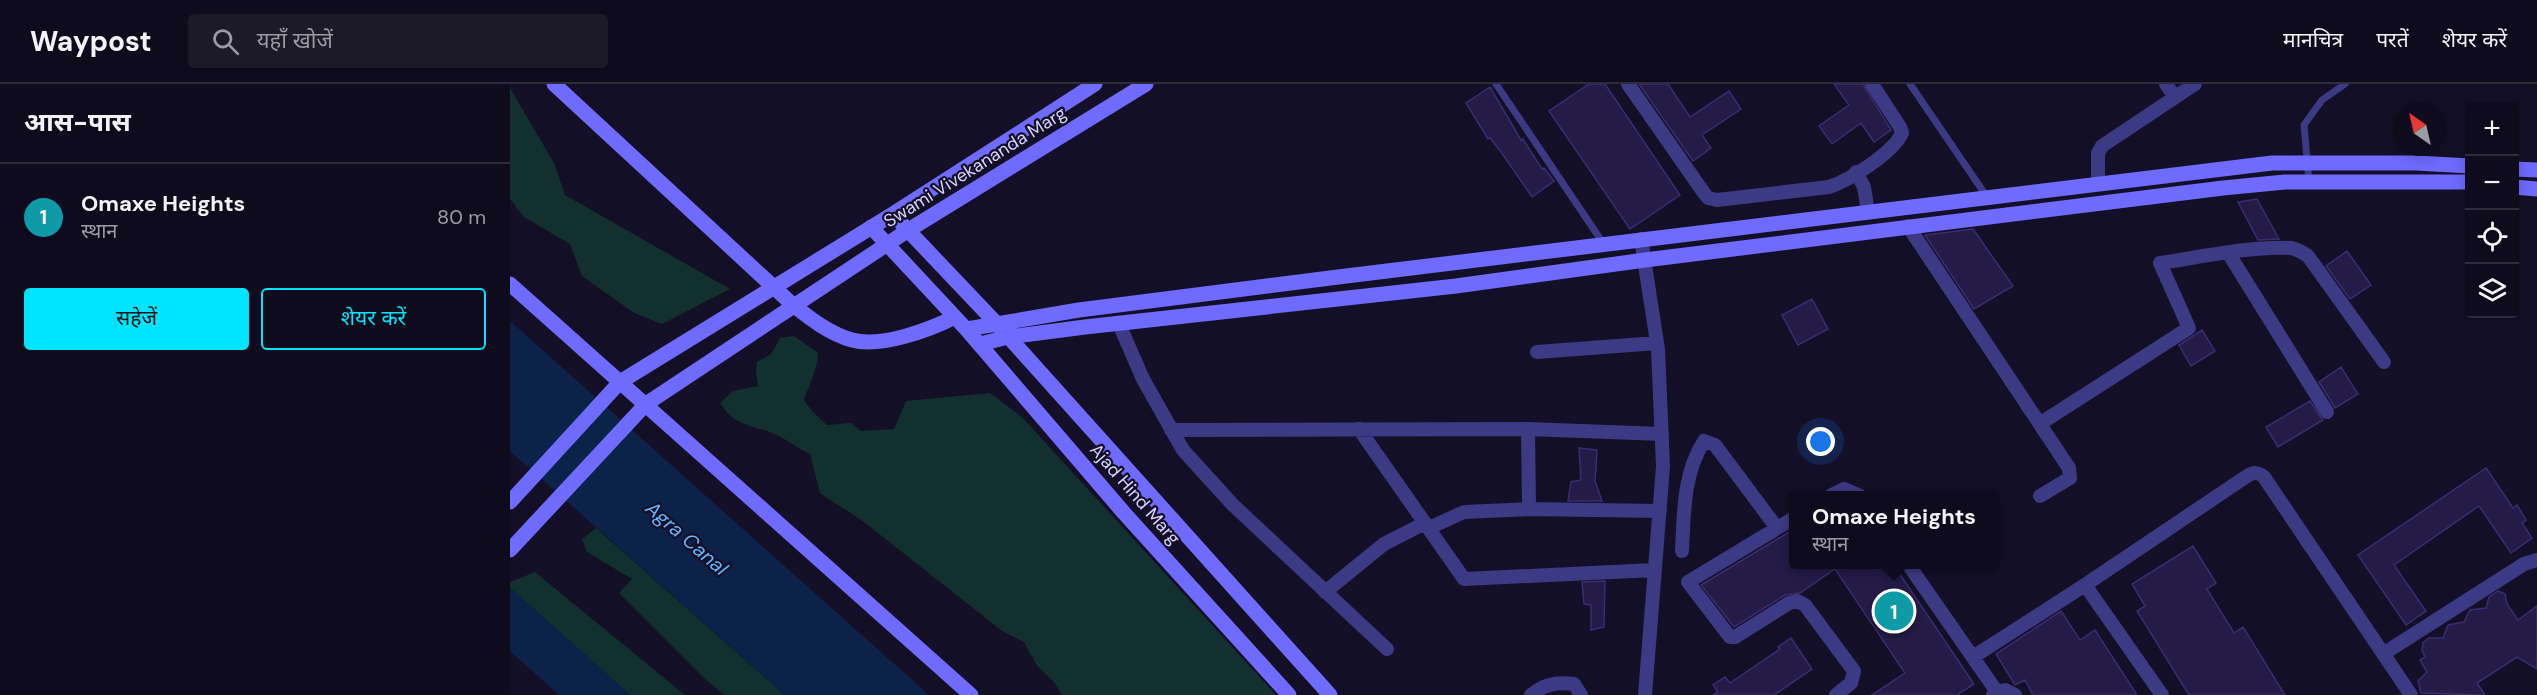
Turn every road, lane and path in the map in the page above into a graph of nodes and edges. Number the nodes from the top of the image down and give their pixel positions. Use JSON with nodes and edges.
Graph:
{"nodes":[{"id":1,"x":554,"y":84,"type":"edge"},
{"id":2,"x":1095,"y":84,"type":"edge"},
{"id":3,"x":1146,"y":84,"type":"edge"},
{"id":4,"x":1496,"y":84,"type":"edge"},
{"id":5,"x":1628,"y":84,"type":"edge"},
{"id":6,"x":1872,"y":84,"type":"edge"},
{"id":7,"x":1910,"y":84,"type":"edge"},
{"id":8,"x":2166,"y":84,"type":"edge"},
{"id":9,"x":2195,"y":84,"type":"edge"},
{"id":10,"x":2345,"y":84,"type":"edge"},
{"id":11,"x":2175,"y":97,"type":"junction"},
{"id":12,"x":2307,"y":163,"type":"junction"},
{"id":13,"x":2465,"y":166,"type":"edge"},
{"id":14,"x":2519,"y":169,"type":"edge"},
{"id":15,"x":2537,"y":170,"type":"edge"},
{"id":16,"x":1856,"y":172,"type":"junction"},
{"id":17,"x":2309,"y":182,"type":"junction"},
{"id":18,"x":2465,"y":182,"type":"edge"},
{"id":19,"x":2098,"y":184,"type":"junction"},
{"id":20,"x":2519,"y":187,"type":"edge"},
{"id":21,"x":2537,"y":189,"type":"edge"},
{"id":22,"x":1987,"y":198,"type":"junction"},
{"id":23,"x":1868,"y":212,"type":"junction"},
{"id":24,"x":893,"y":214,"type":"junction"},
{"id":25,"x":1985,"y":217,"type":"junction"},
{"id":26,"x":1908,"y":226,"type":"junction"},
{"id":27,"x":871,"y":227,"type":"junction"},
{"id":28,"x":907,"y":231,"type":"junction"},
{"id":29,"x":1641,"y":238,"type":"junction"},
{"id":30,"x":1603,"y":243,"type":"junction"},
{"id":31,"x":886,"y":245,"type":"junction"},
{"id":32,"x":2229,"y":254,"type":"junction"},
{"id":33,"x":1645,"y":260,"type":"junction"},
{"id":34,"x":510,"y":284,"type":"edge"},
{"id":35,"x":774,"y":288,"type":"junction"},
{"id":36,"x":793,"y":305,"type":"junction"},
{"id":37,"x":955,"y":316,"type":"junction"},
{"id":38,"x":996,"y":323,"type":"junction"},
{"id":39,"x":1119,"y":324,"type":"junction"},
{"id":40,"x":967,"y":329,"type":"junction"},
{"id":41,"x":1008,"y":337,"type":"junction"},
{"id":42,"x":1657,"y":343,"type":"junction"},
{"id":43,"x":980,"y":344,"type":"junction"},
{"id":44,"x":1537,"y":352,"type":"dead end"},
{"id":45,"x":2384,"y":362,"type":"dead end"},
{"id":46,"x":621,"y":382,"type":"junction"},
{"id":47,"x":646,"y":404,"type":"junction"},
{"id":48,"x":2327,"y":412,"type":"dead end"},
{"id":49,"x":2041,"y":423,"type":"junction"},
{"id":50,"x":1359,"y":429,"type":"junction"},
{"id":51,"x":1528,"y":429,"type":"junction"},
{"id":52,"x":1171,"y":430,"type":"junction"},
{"id":53,"x":1662,"y":434,"type":"junction"},
{"id":54,"x":2040,"y":496,"type":"dead end"},
{"id":55,"x":510,"y":502,"type":"edge"},
{"id":56,"x":1529,"y":509,"type":"junction"},
{"id":57,"x":1660,"y":511,"type":"junction"},
{"id":58,"x":1789,"y":521,"type":"edge"},
{"id":59,"x":1427,"y":525,"type":"junction"},
{"id":60,"x":1777,"y":528,"type":"junction"},
{"id":61,"x":510,"y":550,"type":"edge"},
{"id":62,"x":1682,"y":551,"type":"dead end"},
{"id":63,"x":2537,"y":560,"type":"edge"},
{"id":64,"x":1911,"y":569,"type":"edge"},
{"id":65,"x":1654,"y":570,"type":"junction"},
{"id":66,"x":2085,"y":585,"type":"junction"},
{"id":67,"x":1325,"y":592,"type":"junction"},
{"id":68,"x":1387,"y":650,"type":"dead end"},
{"id":69,"x":2383,"y":654,"type":"junction"},
{"id":70,"x":1973,"y":657,"type":"junction"},
{"id":71,"x":1996,"y":694,"type":"edge"},
{"id":72,"x":971,"y":695,"type":"edge"},
{"id":73,"x":1289,"y":695,"type":"edge"},
{"id":74,"x":1329,"y":695,"type":"edge"},
{"id":75,"x":1531,"y":695,"type":"edge"},
{"id":76,"x":1581,"y":695,"type":"edge"},
{"id":77,"x":1645,"y":695,"type":"edge"},
{"id":78,"x":1836,"y":695,"type":"edge"},
{"id":79,"x":2015,"y":695,"type":"edge"},
{"id":80,"x":2162,"y":695,"type":"edge"},
{"id":81,"x":2411,"y":695,"type":"edge"}],
"edges":[{"from":1,"to":35,"type":"street"},
{"from":2,"to":24,"type":"street"},
{"from":3,"to":28,"type":"street","name":"Swami Vivekananda Marg"},
{"from":4,"to":30,"type":"lane"},
{"from":5,"to":16,"type":"street"},
{"from":6,"to":16,"type":"street"},
{"from":7,"to":22,"type":"lane"},
{"from":8,"to":11,"type":"street"},
{"from":9,"to":11,"type":"street"},
{"from":10,"to":12,"type":"lane"},
{"from":11,"to":19,"type":"street"},
{"from":12,"to":13,"type":"street"},
{"from":12,"to":17,"type":"lane"},
{"from":12,"to":19,"type":"street"},
{"from":14,"to":15,"type":"street"},
{"from":16,"to":23,"type":"street"},
{"from":17,"to":18,"type":"street"},
{"from":17,"to":25,"type":"street"},
{"from":19,"to":22,"type":"street"},
{"from":20,"to":21,"type":"street"},
{"from":22,"to":23,"type":"street"},
{"from":22,"to":25,"type":"street"},
{"from":23,"to":29,"type":"street"},
{"from":24,"to":27,"type":"street"},
{"from":24,"to":28,"type":"street"},
{"from":25,"to":26,"type":"street"},
{"from":26,"to":33,"type":"street"},
{"from":26,"to":49,"type":"street"},
{"from":27,"to":31,"type":"street","name":"Ajad Hind Marg"},
{"from":27,"to":35,"type":"street"},
{"from":28,"to":31,"type":"street","name":"Swami Vivekananda Marg"},
{"from":28,"to":38,"type":"street"},
{"from":29,"to":30,"type":"street"},
{"from":29,"to":33,"type":"street"},
{"from":30,"to":38,"type":"street"},
{"from":31,"to":36,"type":"street","name":"Swami Vivekananda Marg"},
{"from":31,"to":37,"type":"street","name":"Ajad Hind Marg"},
{"from":32,"to":45,"type":"street"},
{"from":32,"to":48,"type":"street"},
{"from":32,"to":49,"type":"street"},
{"from":33,"to":39,"type":"street"},
{"from":33,"to":42,"type":"street"},
{"from":34,"to":46,"type":"street"},
{"from":35,"to":36,"type":"street"},
{"from":35,"to":46,"type":"street"},
{"from":36,"to":37,"type":"street"},
{"from":36,"to":47,"type":"street","name":"Swami Vivekananda Marg"},
{"from":37,"to":40,"type":"street","name":"Ajad Hind Marg"},
{"from":38,"to":40,"type":"street"},
{"from":38,"to":41,"type":"street"},
{"from":39,"to":41,"type":"street"},
{"from":39,"to":52,"type":"street"},
{"from":40,"to":43,"type":"street","name":"Ajad Hind Marg"},
{"from":41,"to":43,"type":"street"},
{"from":41,"to":74,"type":"street"},
{"from":42,"to":44,"type":"street"},
{"from":42,"to":53,"type":"street"},
{"from":43,"to":73,"type":"street","name":"Ajad Hind Marg"},
{"from":46,"to":47,"type":"street"},
{"from":46,"to":55,"type":"street"},
{"from":47,"to":61,"type":"street","name":"Swami Vivekananda Marg"},
{"from":47,"to":72,"type":"street"},
{"from":49,"to":54,"type":"street"},
{"from":50,"to":51,"type":"street"},
{"from":50,"to":52,"type":"street"},
{"from":50,"to":59,"type":"street"},
{"from":51,"to":53,"type":"street"},
{"from":51,"to":56,"type":"street"},
{"from":52,"to":67,"type":"street"},
{"from":53,"to":57,"type":"street"},
{"from":56,"to":57,"type":"street"},
{"from":56,"to":59,"type":"street"},
{"from":57,"to":65,"type":"street"},
{"from":58,"to":60,"type":"street"},
{"from":59,"to":65,"type":"street"},
{"from":59,"to":67,"type":"street"},
{"from":60,"to":62,"type":"street"},
{"from":60,"to":78,"type":"street"},
{"from":63,"to":69,"type":"street"},
{"from":64,"to":70,"type":"street"},
{"from":65,"to":77,"type":"street"},
{"from":66,"to":69,"type":"street"},
{"from":66,"to":70,"type":"street"},
{"from":66,"to":80,"type":"street"},
{"from":67,"to":68,"type":"street"},
{"from":69,"to":81,"type":"street"},
{"from":70,"to":71,"type":"street"},
{"from":71,"to":79,"type":"street"},
{"from":75,"to":76,"type":"street"}]}
